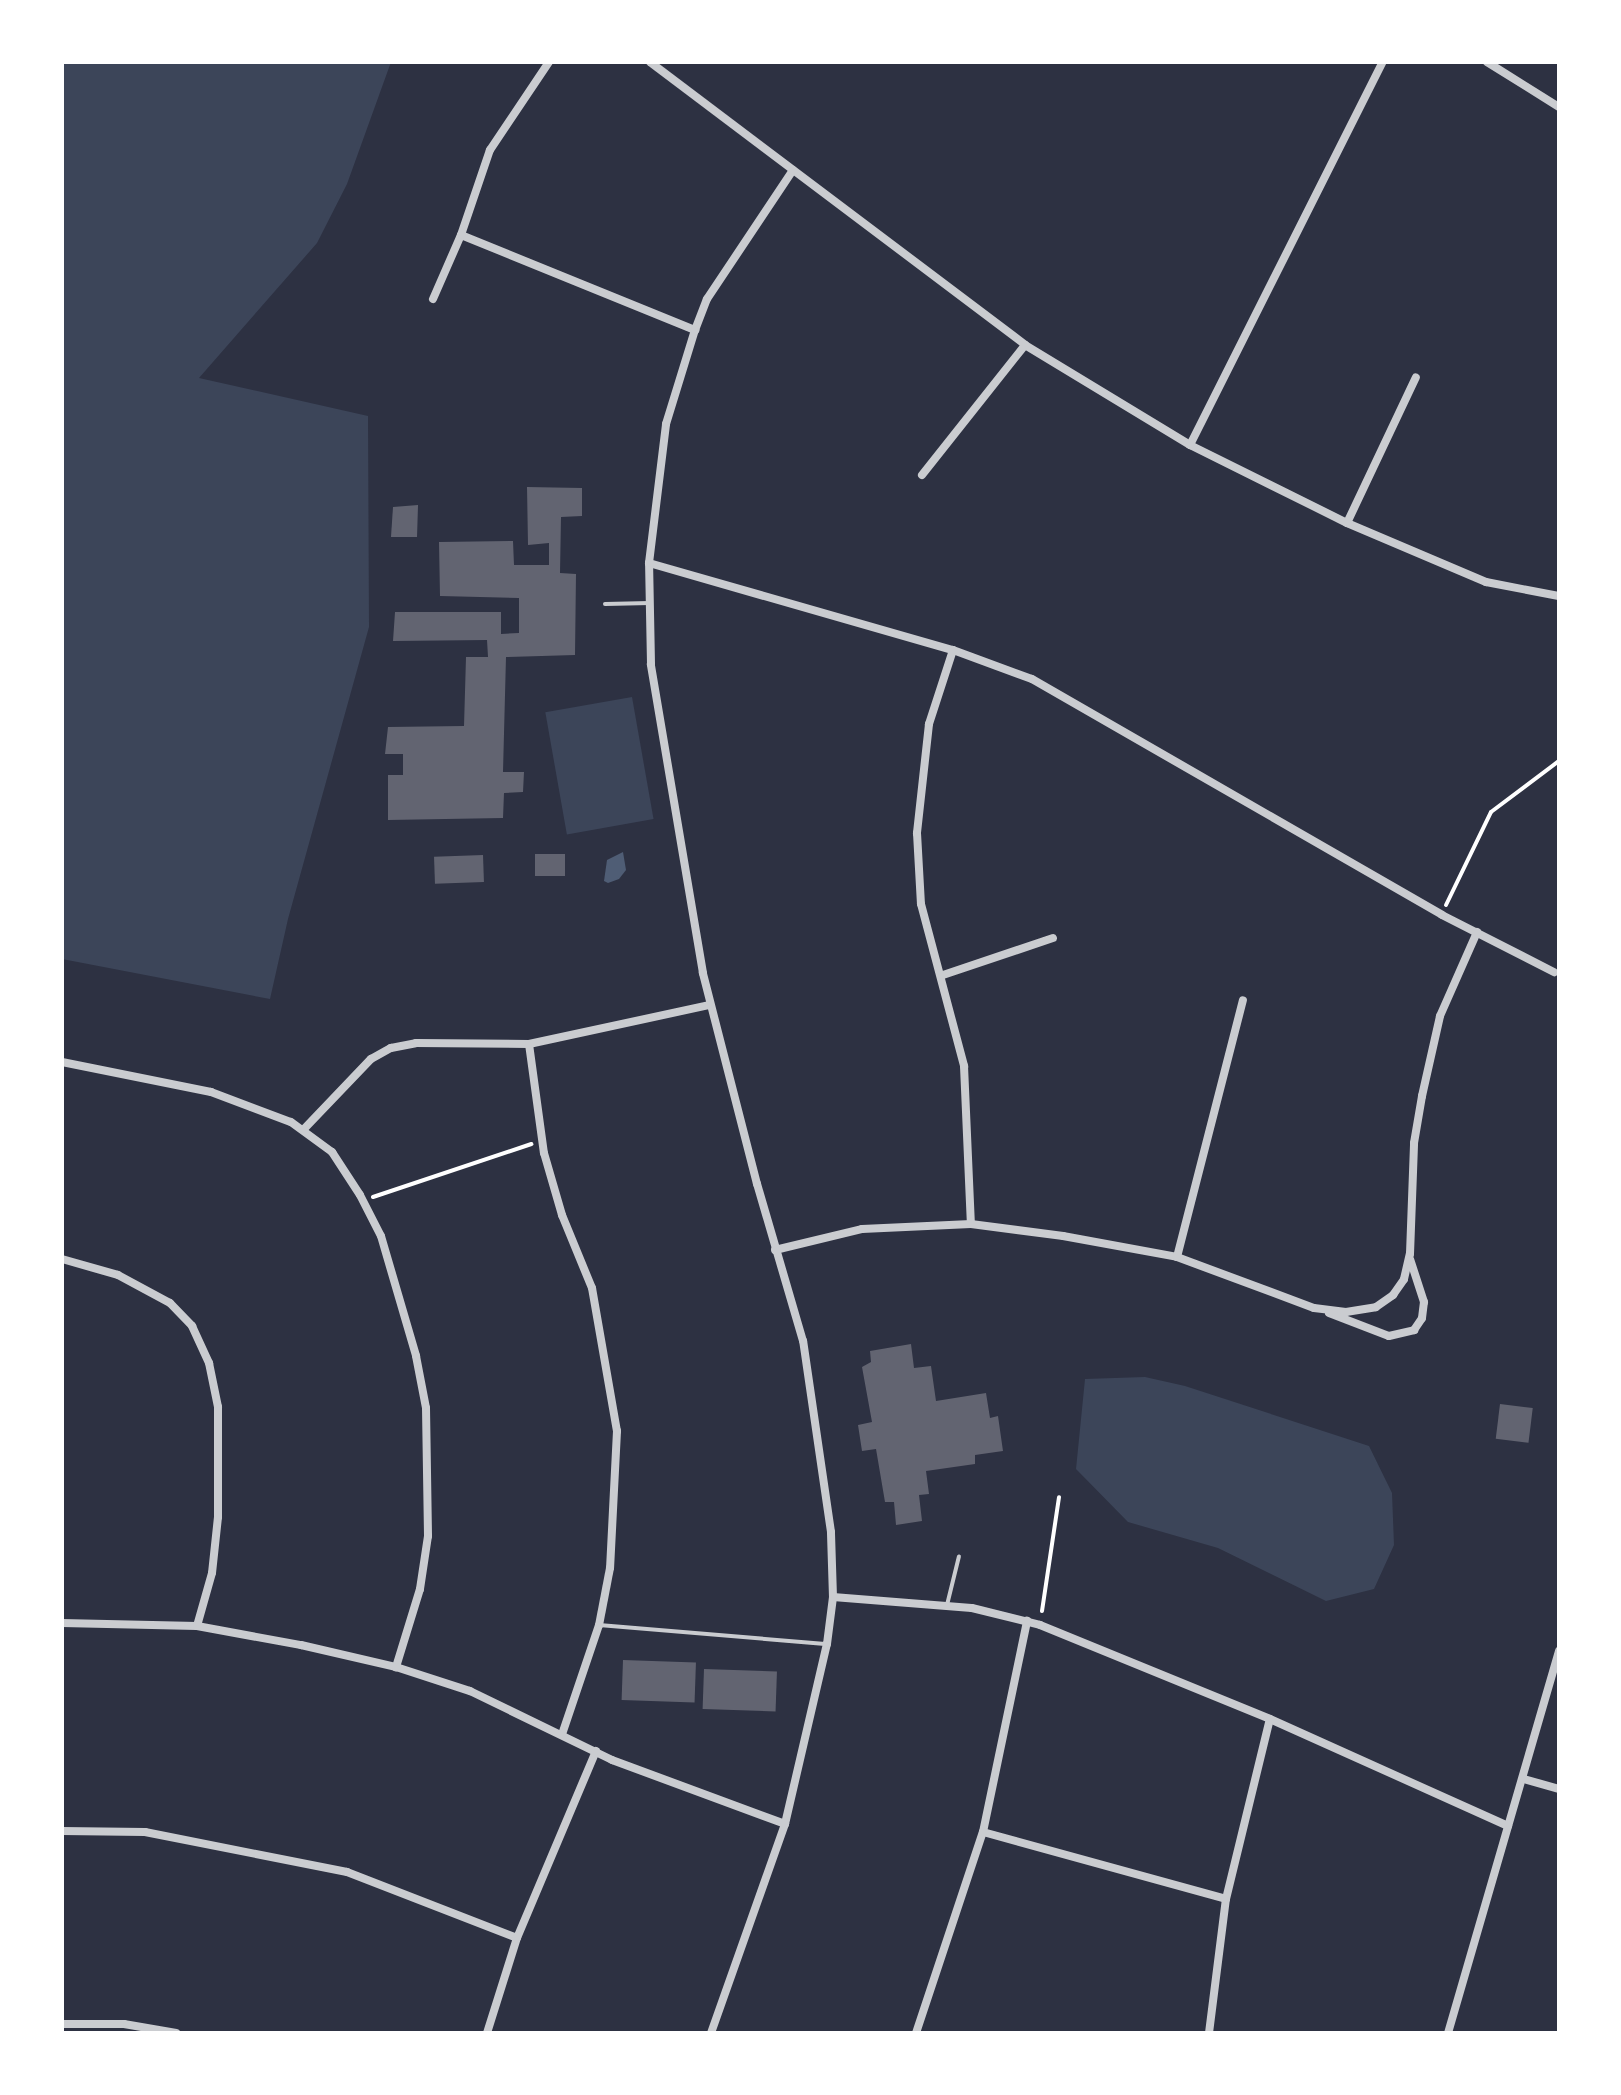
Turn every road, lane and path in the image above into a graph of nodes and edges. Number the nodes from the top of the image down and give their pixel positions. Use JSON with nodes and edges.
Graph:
{"nodes":[{"id":1,"x":549,"y":62,"type":"edge"},
{"id":2,"x":650,"y":62,"type":"edge"},
{"id":3,"x":1383,"y":62,"type":"edge"},
{"id":4,"x":1487,"y":62,"type":"edge"},
{"id":5,"x":1559,"y":107,"type":"edge"},
{"id":6,"x":793,"y":170,"type":"junction"},
{"id":7,"x":461,"y":235,"type":"junction"},
{"id":8,"x":433,"y":299,"type":"dead end"},
{"id":9,"x":695,"y":330,"type":"junction"},
{"id":10,"x":1025,"y":345,"type":"junction"},
{"id":11,"x":1416,"y":377,"type":"dead end"},
{"id":12,"x":1190,"y":445,"type":"junction"},
{"id":13,"x":922,"y":475,"type":"dead end"},
{"id":14,"x":1347,"y":523,"type":"junction"},
{"id":15,"x":649,"y":563,"type":"junction"},
{"id":16,"x":1559,"y":596,"type":"edge"},
{"id":17,"x":650,"y":603,"type":"junction"},
{"id":18,"x":605,"y":604,"type":"dead end"},
{"id":19,"x":953,"y":650,"type":"junction"},
{"id":20,"x":1559,"y":761,"type":"edge"},
{"id":21,"x":1442,"y":915,"type":"junction"},
{"id":22,"x":1477,"y":932,"type":"junction"},
{"id":23,"x":1053,"y":938,"type":"dead end"},
{"id":24,"x":1554,"y":972,"type":"dead end"},
{"id":25,"x":943,"y":975,"type":"junction"},
{"id":26,"x":1243,"y":1000,"type":"dead end"},
{"id":27,"x":710,"y":1005,"type":"junction"},
{"id":28,"x":529,"y":1044,"type":"junction"},
{"id":29,"x":62,"y":1062,"type":"edge"},
{"id":30,"x":304,"y":1129,"type":"junction"},
{"id":31,"x":542,"y":1140,"type":"junction"},
{"id":32,"x":363,"y":1201,"type":"junction"},
{"id":33,"x":971,"y":1224,"type":"junction"},
{"id":34,"x":775,"y":1250,"type":"junction"},
{"id":35,"x":1410,"y":1254,"type":"junction"},
{"id":36,"x":1177,"y":1257,"type":"junction"},
{"id":37,"x":62,"y":1259,"type":"edge"},
{"id":38,"x":1314,"y":1308,"type":"junction"},
{"id":39,"x":1059,"y":1497,"type":"dead end"},
{"id":40,"x":959,"y":1556,"type":"dead end"},
{"id":41,"x":833,"y":1597,"type":"junction"},
{"id":42,"x":947,"y":1605,"type":"junction"},
{"id":43,"x":1027,"y":1621,"type":"junction"},
{"id":44,"x":62,"y":1623,"type":"edge"},
{"id":45,"x":599,"y":1625,"type":"junction"},
{"id":46,"x":1040,"y":1625,"type":"junction"},
{"id":47,"x":197,"y":1626,"type":"junction"},
{"id":48,"x":827,"y":1644,"type":"junction"},
{"id":49,"x":1559,"y":1651,"type":"edge"},
{"id":50,"x":396,"y":1667,"type":"junction"},
{"id":51,"x":1270,"y":1719,"type":"junction"},
{"id":52,"x":562,"y":1734,"type":"junction"},
{"id":53,"x":596,"y":1751,"type":"junction"},
{"id":54,"x":1524,"y":1779,"type":"junction"},
{"id":55,"x":1559,"y":1789,"type":"edge"},
{"id":56,"x":785,"y":1824,"type":"junction"},
{"id":57,"x":1508,"y":1826,"type":"junction"},
{"id":58,"x":62,"y":1831,"type":"edge"},
{"id":59,"x":983,"y":1832,"type":"junction"},
{"id":60,"x":1226,"y":1899,"type":"junction"},
{"id":61,"x":517,"y":1938,"type":"junction"},
{"id":62,"x":62,"y":2024,"type":"edge"},
{"id":63,"x":176,"y":2033,"type":"edge"},
{"id":64,"x":487,"y":2033,"type":"edge"},
{"id":65,"x":711,"y":2033,"type":"edge"},
{"id":66,"x":916,"y":2033,"type":"edge"},
{"id":67,"x":1209,"y":2033,"type":"edge"},
{"id":68,"x":1448,"y":2033,"type":"edge"}],
"edges":[{"from":1,"to":7,"type":"street"},
{"from":2,"to":6,"type":"street"},
{"from":3,"to":12,"type":"street"},
{"from":4,"to":5,"type":"street"},
{"from":6,"to":9,"type":"street"},
{"from":6,"to":10,"type":"street"},
{"from":7,"to":8,"type":"street"},
{"from":7,"to":9,"type":"street"},
{"from":9,"to":15,"type":"street"},
{"from":10,"to":12,"type":"street"},
{"from":10,"to":13,"type":"street"},
{"from":11,"to":14,"type":"street"},
{"from":12,"to":14,"type":"street"},
{"from":14,"to":16,"type":"street"},
{"from":15,"to":17,"type":"street"},
{"from":15,"to":19,"type":"street"},
{"from":17,"to":18,"type":"lane"},
{"from":17,"to":27,"type":"street"},
{"from":19,"to":21,"type":"street"},
{"from":19,"to":25,"type":"street"},
{"from":20,"to":21,"type":"path"},
{"from":21,"to":22,"type":"street"},
{"from":22,"to":24,"type":"street"},
{"from":22,"to":35,"type":"street"},
{"from":23,"to":25,"type":"street"},
{"from":25,"to":33,"type":"street"},
{"from":26,"to":36,"type":"street"},
{"from":27,"to":28,"type":"street"},
{"from":27,"to":34,"type":"street"},
{"from":28,"to":30,"type":"street"},
{"from":28,"to":31,"type":"street"},
{"from":29,"to":30,"type":"street"},
{"from":30,"to":32,"type":"street"},
{"from":31,"to":32,"type":"path"},
{"from":31,"to":45,"type":"street"},
{"from":32,"to":50,"type":"street"},
{"from":33,"to":34,"type":"street"},
{"from":33,"to":36,"type":"street"},
{"from":34,"to":41,"type":"street"},
{"from":35,"to":38,"type":"street"},
{"from":35,"to":38,"type":"street"},
{"from":36,"to":38,"type":"street"},
{"from":37,"to":47,"type":"street"},
{"from":39,"to":46,"type":"path"},
{"from":40,"to":42,"type":"lane"},
{"from":41,"to":42,"type":"street"},
{"from":41,"to":48,"type":"street"},
{"from":42,"to":43,"type":"street"},
{"from":43,"to":46,"type":"street"},
{"from":43,"to":59,"type":"street"},
{"from":44,"to":47,"type":"street"},
{"from":45,"to":48,"type":"lane"},
{"from":45,"to":52,"type":"street"},
{"from":46,"to":51,"type":"street"},
{"from":47,"to":50,"type":"street"},
{"from":48,"to":56,"type":"street"},
{"from":49,"to":54,"type":"street"},
{"from":50,"to":52,"type":"street"},
{"from":51,"to":57,"type":"street"},
{"from":51,"to":60,"type":"street"},
{"from":52,"to":53,"type":"street"},
{"from":53,"to":56,"type":"street"},
{"from":53,"to":61,"type":"street"},
{"from":54,"to":55,"type":"street"},
{"from":54,"to":57,"type":"street"},
{"from":56,"to":65,"type":"street"},
{"from":57,"to":68,"type":"street"},
{"from":58,"to":61,"type":"street"},
{"from":59,"to":60,"type":"street"},
{"from":59,"to":66,"type":"street"},
{"from":60,"to":67,"type":"street"},
{"from":61,"to":64,"type":"street"},
{"from":62,"to":63,"type":"street"}]}
